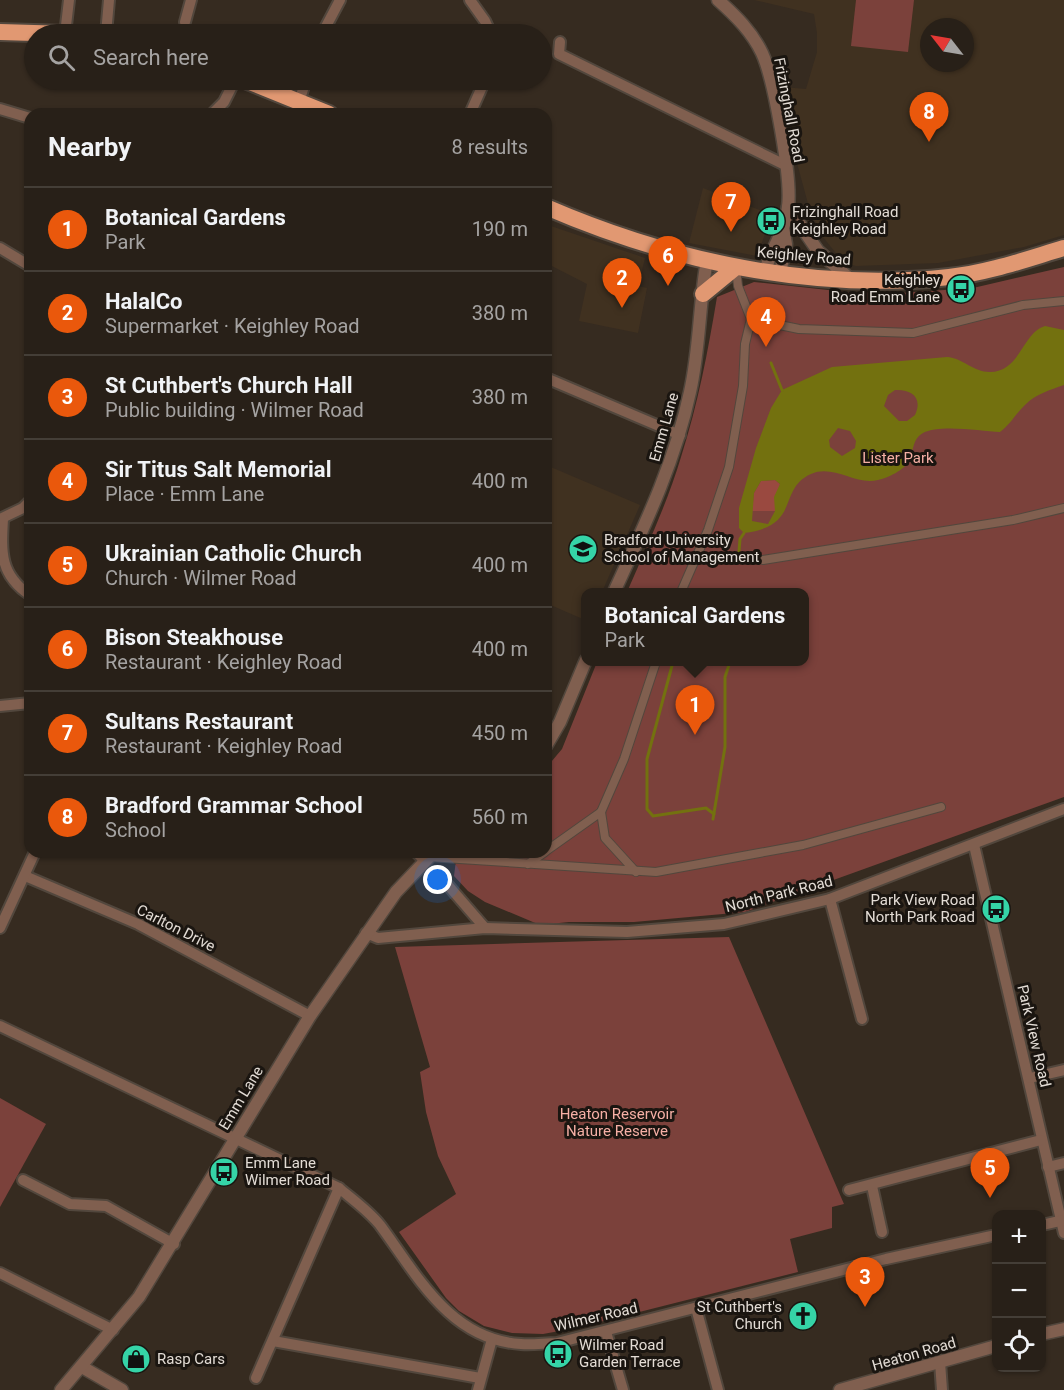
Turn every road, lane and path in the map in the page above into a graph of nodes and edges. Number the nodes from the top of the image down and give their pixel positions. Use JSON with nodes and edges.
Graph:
{"nodes":[{"id":1,"x":69,"y":0,"type":"edge"},
{"id":2,"x":109,"y":0,"type":"edge"},
{"id":3,"x":191,"y":0,"type":"edge"},
{"id":4,"x":340,"y":0,"type":"edge"},
{"id":5,"x":470,"y":0,"type":"edge"},
{"id":6,"x":718,"y":0,"type":"edge"},
{"id":7,"x":185,"y":22,"type":"dead end"},
{"id":8,"x":68,"y":24,"type":"edge"},
{"id":9,"x":107,"y":24,"type":"edge"},
{"id":10,"x":327,"y":24,"type":"edge"},
{"id":11,"x":486,"y":24,"type":"edge"},
{"id":12,"x":0,"y":32,"type":"edge"},
{"id":13,"x":24,"y":33,"type":"edge"},
{"id":14,"x":560,"y":42,"type":"dead end"},
{"id":15,"x":230,"y":90,"type":"edge"},
{"id":16,"x":270,"y":90,"type":"edge"},
{"id":17,"x":303,"y":90,"type":"edge"},
{"id":18,"x":481,"y":90,"type":"edge"},
{"id":19,"x":299,"y":102,"type":"junction"},
{"id":20,"x":218,"y":108,"type":"edge"},
{"id":21,"x":314,"y":108,"type":"edge"},
{"id":22,"x":473,"y":108,"type":"edge"},
{"id":23,"x":0,"y":109,"type":"edge"},
{"id":24,"x":24,"y":116,"type":"edge"},
{"id":25,"x":785,"y":165,"type":"junction"},
{"id":26,"x":788,"y":207,"type":"junction"},
{"id":27,"x":552,"y":209,"type":"edge"},
{"id":28,"x":0,"y":248,"type":"edge"},
{"id":29,"x":1064,"y":248,"type":"edge"},
{"id":30,"x":707,"y":260,"type":"junction"},
{"id":31,"x":24,"y":262,"type":"edge"},
{"id":32,"x":736,"y":267,"type":"junction"},
{"id":33,"x":773,"y":272,"type":"junction"},
{"id":34,"x":849,"y":278,"type":"junction"},
{"id":35,"x":703,"y":294,"type":"junction"},
{"id":36,"x":1064,"y":300,"type":"edge"},
{"id":37,"x":751,"y":319,"type":"junction"},
{"id":38,"x":552,"y":381,"type":"edge"},
{"id":39,"x":680,"y":435,"type":"junction"},
{"id":40,"x":24,"y":505,"type":"edge"},
{"id":41,"x":1064,"y":508,"type":"edge"},
{"id":42,"x":2,"y":519,"type":"edge"},
{"id":43,"x":763,"y":560,"type":"dead end"},
{"id":44,"x":616,"y":588,"type":"edge"},
{"id":45,"x":683,"y":588,"type":"edge"},
{"id":46,"x":24,"y":590,"type":"edge"},
{"id":47,"x":583,"y":666,"type":"edge"},
{"id":48,"x":655,"y":666,"type":"edge"},
{"id":49,"x":24,"y":704,"type":"edge"},
{"id":50,"x":0,"y":706,"type":"edge"},
{"id":51,"x":552,"y":736,"type":"edge"},
{"id":52,"x":942,"y":807,"type":"dead end"},
{"id":53,"x":1064,"y":809,"type":"edge"},
{"id":54,"x":601,"y":812,"type":"junction"},
{"id":55,"x":974,"y":845,"type":"junction"},
{"id":56,"x":552,"y":847,"type":"edge"},
{"id":57,"x":32,"y":858,"type":"edge"},
{"id":58,"x":429,"y":858,"type":"edge"},
{"id":59,"x":444,"y":858,"type":"edge"},
{"id":60,"x":536,"y":858,"type":"edge"},
{"id":61,"x":528,"y":864,"type":"junction"},
{"id":62,"x":636,"y":872,"type":"junction"},
{"id":63,"x":25,"y":876,"type":"junction"},
{"id":64,"x":440,"y":876,"type":"dead end"},
{"id":65,"x":830,"y":899,"type":"junction"},
{"id":66,"x":0,"y":928,"type":"edge"},
{"id":67,"x":485,"y":928,"type":"junction"},
{"id":68,"x":366,"y":933,"type":"junction"},
{"id":69,"x":310,"y":1016,"type":"junction"},
{"id":70,"x":862,"y":1019,"type":"dead end"},
{"id":71,"x":0,"y":1026,"type":"edge"},
{"id":72,"x":1064,"y":1070,"type":"edge"},
{"id":73,"x":1030,"y":1078,"type":"junction"},
{"id":74,"x":234,"y":1137,"type":"junction"},
{"id":75,"x":1041,"y":1140,"type":"junction"},
{"id":76,"x":1064,"y":1163,"type":"edge"},
{"id":77,"x":1048,"y":1167,"type":"junction"},
{"id":78,"x":23,"y":1180,"type":"dead end"},
{"id":79,"x":872,"y":1186,"type":"junction"},
{"id":80,"x":339,"y":1188,"type":"junction"},
{"id":81,"x":849,"y":1190,"type":"dead end"},
{"id":82,"x":1063,"y":1220,"type":"edge"},
{"id":83,"x":1046,"y":1224,"type":"edge"},
{"id":84,"x":882,"y":1232,"type":"dead end"},
{"id":85,"x":1064,"y":1233,"type":"edge"},
{"id":86,"x":992,"y":1236,"type":"edge"},
{"id":87,"x":174,"y":1244,"type":"junction"},
{"id":88,"x":0,"y":1273,"type":"edge"},
{"id":89,"x":696,"y":1308,"type":"junction"},
{"id":90,"x":1064,"y":1329,"type":"edge"},
{"id":91,"x":113,"y":1330,"type":"junction"},
{"id":92,"x":606,"y":1332,"type":"junction"},
{"id":93,"x":1046,"y":1333,"type":"edge"},
{"id":94,"x":492,"y":1339,"type":"junction"},
{"id":95,"x":273,"y":1341,"type":"junction"},
{"id":96,"x":992,"y":1347,"type":"edge"},
{"id":97,"x":940,"y":1362,"type":"junction"},
{"id":98,"x":82,"y":1367,"type":"junction"},
{"id":99,"x":256,"y":1378,"type":"dead end"},
{"id":100,"x":480,"y":1378,"type":"junction"},
{"id":101,"x":61,"y":1390,"type":"edge"},
{"id":102,"x":122,"y":1390,"type":"edge"},
{"id":103,"x":478,"y":1390,"type":"edge"},
{"id":104,"x":622,"y":1390,"type":"edge"},
{"id":105,"x":718,"y":1390,"type":"edge"},
{"id":106,"x":840,"y":1390,"type":"edge"},
{"id":107,"x":942,"y":1390,"type":"edge"}],
"edges":[{"from":1,"to":8,"type":"street"},
{"from":2,"to":9,"type":"street"},
{"from":3,"to":7,"type":"street"},
{"from":4,"to":10,"type":"street"},
{"from":5,"to":11,"type":"street"},
{"from":6,"to":25,"type":"street","name":"Frizinghall Road"},
{"from":12,"to":13,"type":"highway"},
{"from":14,"to":25,"type":"street"},
{"from":15,"to":20,"type":"street"},
{"from":16,"to":19,"type":"highway"},
{"from":17,"to":19,"type":"street"},
{"from":18,"to":22,"type":"street"},
{"from":19,"to":21,"type":"highway"},
{"from":23,"to":24,"type":"street"},
{"from":25,"to":26,"type":"street","name":"Frizinghall Road"},
{"from":26,"to":33,"type":"street","name":"Frizinghall Road"},
{"from":26,"to":34,"type":"street"},
{"from":27,"to":30,"type":"highway","name":"Keighley Road"},
{"from":28,"to":31,"type":"street"},
{"from":29,"to":34,"type":"highway","name":"Keighley Road"},
{"from":30,"to":32,"type":"highway","name":"Keighley Road"},
{"from":30,"to":35,"type":"street","name":"Emm Lane"},
{"from":32,"to":33,"type":"highway","name":"Keighley Road"},
{"from":32,"to":35,"type":"highway"},
{"from":32,"to":37,"type":"street"},
{"from":33,"to":34,"type":"highway","name":"Keighley Road"},
{"from":35,"to":39,"type":"street","name":"Emm Lane"},
{"from":36,"to":37,"type":"street"},
{"from":37,"to":45,"type":"street"},
{"from":38,"to":39,"type":"street"},
{"from":39,"to":44,"type":"street","name":"Emm Lane"},
{"from":40,"to":42,"type":"street"},
{"from":41,"to":43,"type":"street"},
{"from":42,"to":46,"type":"street"},
{"from":47,"to":51,"type":"street"},
{"from":48,"to":54,"type":"street"},
{"from":49,"to":50,"type":"street"},
{"from":52,"to":62,"type":"street"},
{"from":53,"to":55,"type":"street","name":"North Park Road"},
{"from":54,"to":56,"type":"street"},
{"from":54,"to":62,"type":"street"},
{"from":55,"to":65,"type":"street","name":"North Park Road"},
{"from":55,"to":73,"type":"street","name":"Park View Road"},
{"from":57,"to":63,"type":"street"},
{"from":58,"to":68,"type":"street","name":"Emm Lane"},
{"from":59,"to":61,"type":"street"},
{"from":60,"to":61,"type":"street"},
{"from":61,"to":62,"type":"street"},
{"from":63,"to":66,"type":"street"},
{"from":63,"to":69,"type":"street","name":"Carlton Drive"},
{"from":64,"to":67,"type":"street"},
{"from":65,"to":67,"type":"street","name":"North Park Road"},
{"from":65,"to":70,"type":"street"},
{"from":67,"to":68,"type":"street","name":"North Park Road"},
{"from":68,"to":69,"type":"street","name":"Emm Lane"},
{"from":69,"to":74,"type":"street","name":"Emm Lane"},
{"from":71,"to":74,"type":"street","name":"Wilmer Road"},
{"from":72,"to":73,"type":"street"},
{"from":73,"to":75,"type":"street","name":"Park View Road"},
{"from":74,"to":80,"type":"street","name":"Wilmer Road"},
{"from":74,"to":87,"type":"street","name":"Emm Lane"},
{"from":75,"to":77,"type":"street","name":"Park View Road"},
{"from":75,"to":79,"type":"street"},
{"from":76,"to":77,"type":"street"},
{"from":77,"to":82,"type":"street","name":"Park View Road"},
{"from":78,"to":87,"type":"street"},
{"from":79,"to":81,"type":"street"},
{"from":79,"to":84,"type":"street"},
{"from":80,"to":94,"type":"street","name":"Wilmer Road"},
{"from":80,"to":95,"type":"street"},
{"from":82,"to":83,"type":"street"},
{"from":82,"to":85,"type":"street","name":"Park View Road"},
{"from":86,"to":89,"type":"street","name":"Wilmer Road"},
{"from":87,"to":91,"type":"street","name":"Emm Lane"},
{"from":88,"to":91,"type":"street"},
{"from":89,"to":92,"type":"street","name":"Wilmer Road"},
{"from":89,"to":105,"type":"street"},
{"from":90,"to":93,"type":"street"},
{"from":91,"to":98,"type":"street","name":"Emm Lane"},
{"from":92,"to":94,"type":"street","name":"Wilmer Road"},
{"from":92,"to":104,"type":"street"},
{"from":94,"to":100,"type":"street"},
{"from":95,"to":99,"type":"street"},
{"from":95,"to":100,"type":"street"},
{"from":96,"to":97,"type":"street","name":"Heaton Road"},
{"from":97,"to":106,"type":"street","name":"Heaton Road"},
{"from":97,"to":107,"type":"street"},
{"from":98,"to":101,"type":"street","name":"Emm Lane"},
{"from":98,"to":102,"type":"street"},
{"from":100,"to":103,"type":"street"}]}
